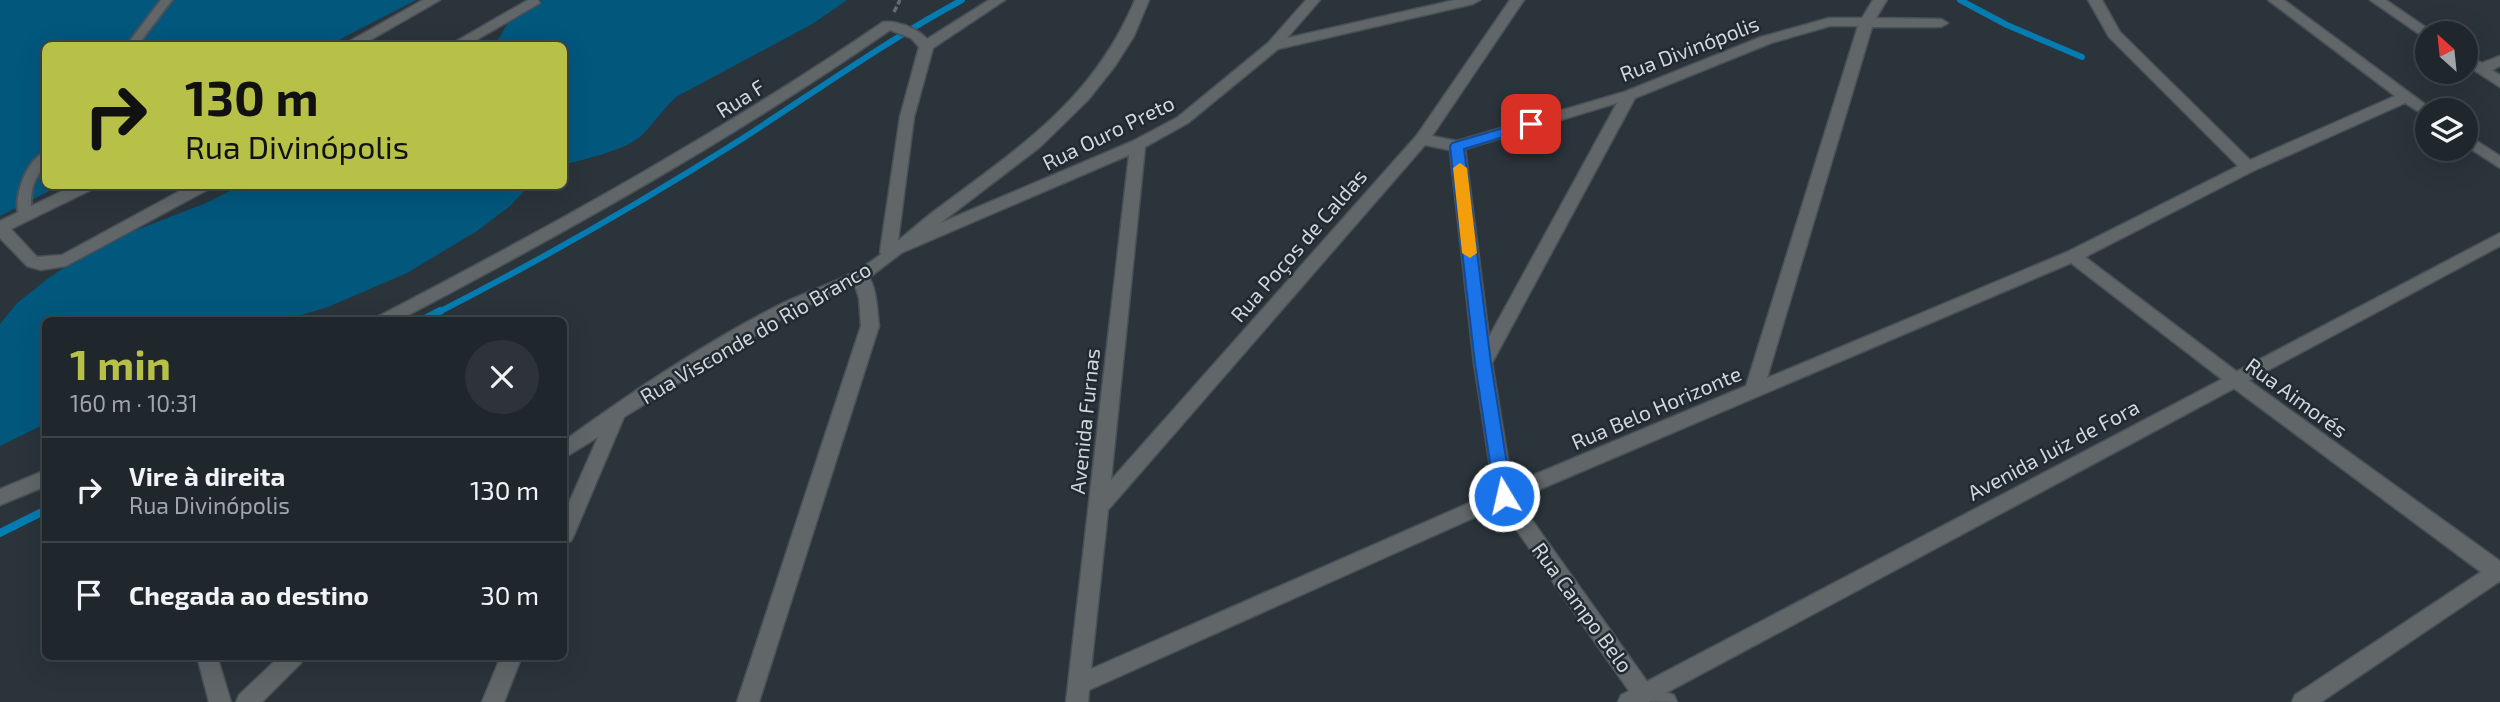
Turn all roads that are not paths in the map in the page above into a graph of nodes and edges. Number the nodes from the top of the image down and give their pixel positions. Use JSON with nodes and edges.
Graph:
{"nodes":[{"id":1,"x":167,"y":0,"type":"edge"},
{"id":2,"x":433,"y":0,"type":"edge"},
{"id":3,"x":998,"y":0,"type":"edge"},
{"id":4,"x":1142,"y":0,"type":"edge"},
{"id":5,"x":1313,"y":0,"type":"edge"},
{"id":6,"x":1473,"y":0,"type":"edge"},
{"id":7,"x":1517,"y":0,"type":"edge"},
{"id":8,"x":1880,"y":0,"type":"edge"},
{"id":9,"x":2095,"y":0,"type":"edge"},
{"id":10,"x":2275,"y":0,"type":"edge"},
{"id":11,"x":2377,"y":0,"type":"edge"},
{"id":12,"x":533,"y":3,"type":"dead end"},
{"id":13,"x":1866,"y":23,"type":"junction"},
{"id":14,"x":1941,"y":23,"type":"dead end"},
{"id":15,"x":2415,"y":25,"type":"edge"},
{"id":16,"x":134,"y":42,"type":"edge"},
{"id":17,"x":355,"y":42,"type":"edge"},
{"id":18,"x":462,"y":42,"type":"edge"},
{"id":19,"x":926,"y":46,"type":"junction"},
{"id":20,"x":1273,"y":46,"type":"junction"},
{"id":21,"x":2500,"y":60,"type":"edge"},
{"id":22,"x":2478,"y":66,"type":"edge"},
{"id":23,"x":2482,"y":69,"type":"junction"},
{"id":24,"x":2500,"y":82,"type":"edge"},
{"id":25,"x":1629,"y":95,"type":"junction"},
{"id":26,"x":2405,"y":97,"type":"junction"},
{"id":27,"x":2415,"y":104,"type":"edge"},
{"id":28,"x":1422,"y":139,"type":"junction"},
{"id":29,"x":1138,"y":145,"type":"junction"},
{"id":30,"x":1457,"y":146,"type":"junction"},
{"id":31,"x":2478,"y":147,"type":"edge"},
{"id":32,"x":42,"y":160,"type":"edge"},
{"id":33,"x":2500,"y":163,"type":"edge"},
{"id":34,"x":2248,"y":167,"type":"junction"},
{"id":35,"x":79,"y":189,"type":"edge"},
{"id":36,"x":196,"y":189,"type":"edge"},
{"id":37,"x":26,"y":218,"type":"junction"},
{"id":38,"x":0,"y":228,"type":"edge"},
{"id":39,"x":2500,"y":239,"type":"edge"},
{"id":40,"x":888,"y":252,"type":"junction"},
{"id":41,"x":2073,"y":256,"type":"junction"},
{"id":42,"x":860,"y":276,"type":"junction"},
{"id":43,"x":391,"y":317,"type":"edge"},
{"id":44,"x":1483,"y":363,"type":"junction"},
{"id":45,"x":2234,"y":379,"type":"junction"},
{"id":46,"x":1754,"y":390,"type":"junction"},
{"id":47,"x":618,"y":412,"type":"junction"},
{"id":48,"x":567,"y":449,"type":"edge"},
{"id":49,"x":42,"y":480,"type":"edge"},
{"id":50,"x":1504,"y":496,"type":"junction"},
{"id":51,"x":0,"y":497,"type":"edge"},
{"id":52,"x":1098,"y":508,"type":"junction"},
{"id":53,"x":567,"y":528,"type":"edge"},
{"id":54,"x":2499,"y":572,"type":"edge"},
{"id":55,"x":208,"y":660,"type":"edge"},
{"id":56,"x":290,"y":660,"type":"edge"},
{"id":57,"x":510,"y":660,"type":"edge"},
{"id":58,"x":1078,"y":693,"type":"edge"},
{"id":59,"x":1637,"y":698,"type":"edge"},
{"id":60,"x":220,"y":702,"type":"edge"},
{"id":61,"x":247,"y":702,"type":"edge"},
{"id":62,"x":493,"y":702,"type":"edge"},
{"id":63,"x":748,"y":702,"type":"edge"},
{"id":64,"x":1666,"y":702,"type":"edge"},
{"id":65,"x":2303,"y":702,"type":"edge"}],
"edges":[{"from":1,"to":16,"type":"lane"},
{"from":2,"to":17,"type":"street"},
{"from":3,"to":19,"type":"street"},
{"from":4,"to":40,"type":"street","name":"Rua Visconde do Rio Branco"},
{"from":5,"to":20,"type":"street","name":"Rua Ouro Preto"},
{"from":6,"to":20,"type":"street"},
{"from":7,"to":28,"type":"street","name":"Rua Poços de Caldas"},
{"from":8,"to":13,"type":"street"},
{"from":9,"to":34,"type":"street"},
{"from":10,"to":26,"type":"street"},
{"from":11,"to":15,"type":"street"},
{"from":12,"to":18,"type":"street"},
{"from":13,"to":14,"type":"street","name":"Rua Divinópolis"},
{"from":13,"to":25,"type":"street","name":"Rua Divinópolis"},
{"from":13,"to":46,"type":"street"},
{"from":19,"to":40,"type":"street"},
{"from":19,"to":43,"type":"street","name":"Rua F"},
{"from":20,"to":29,"type":"street","name":"Rua Ouro Preto"},
{"from":21,"to":23,"type":"street"},
{"from":22,"to":23,"type":"street"},
{"from":23,"to":24,"type":"street"},
{"from":25,"to":30,"type":"street","name":"Rua Divinópolis"},
{"from":25,"to":44,"type":"street"},
{"from":26,"to":27,"type":"street"},
{"from":26,"to":34,"type":"street","name":"Rua Belo Horizonte"},
{"from":28,"to":30,"type":"street"},
{"from":28,"to":52,"type":"street","name":"Rua Poços de Caldas"},
{"from":29,"to":40,"type":"street","name":"Rua Ouro Preto"},
{"from":29,"to":52,"type":"street","name":"Avenida Furnas"},
{"from":30,"to":44,"type":"street","name":"Rua Campo Belo"},
{"from":31,"to":33,"type":"street"},
{"from":32,"to":37,"type":"lane"},
{"from":34,"to":41,"type":"street","name":"Rua Belo Horizonte"},
{"from":35,"to":37,"type":"street"},
{"from":36,"to":38,"type":"street"},
{"from":37,"to":38,"type":"street"},
{"from":39,"to":45,"type":"street","name":"Avenida Juiz de Fora"},
{"from":40,"to":42,"type":"street","name":"Rua Visconde do Rio Branco"},
{"from":41,"to":45,"type":"street","name":"Rua Aimorés"},
{"from":41,"to":46,"type":"street","name":"Rua Belo Horizonte"},
{"from":42,"to":47,"type":"street","name":"Rua Visconde do Rio Branco"},
{"from":42,"to":63,"type":"street"},
{"from":44,"to":50,"type":"street","name":"Rua Campo Belo"},
{"from":45,"to":54,"type":"street","name":"Rua Aimorés"},
{"from":45,"to":59,"type":"street","name":"Avenida Juiz de Fora"},
{"from":46,"to":50,"type":"street","name":"Rua Belo Horizonte"},
{"from":47,"to":48,"type":"street","name":"Rua Visconde do Rio Branco"},
{"from":47,"to":53,"type":"street"},
{"from":49,"to":51,"type":"street"},
{"from":50,"to":58,"type":"street","name":"Rua Belo Horizonte"},
{"from":50,"to":59,"type":"street","name":"Rua Campo Belo"},
{"from":52,"to":58,"type":"street","name":"Avenida Furnas"},
{"from":54,"to":65,"type":"street"},
{"from":55,"to":60,"type":"street"},
{"from":56,"to":61,"type":"street"},
{"from":57,"to":62,"type":"street"},
{"from":59,"to":64,"type":"street"}]}
